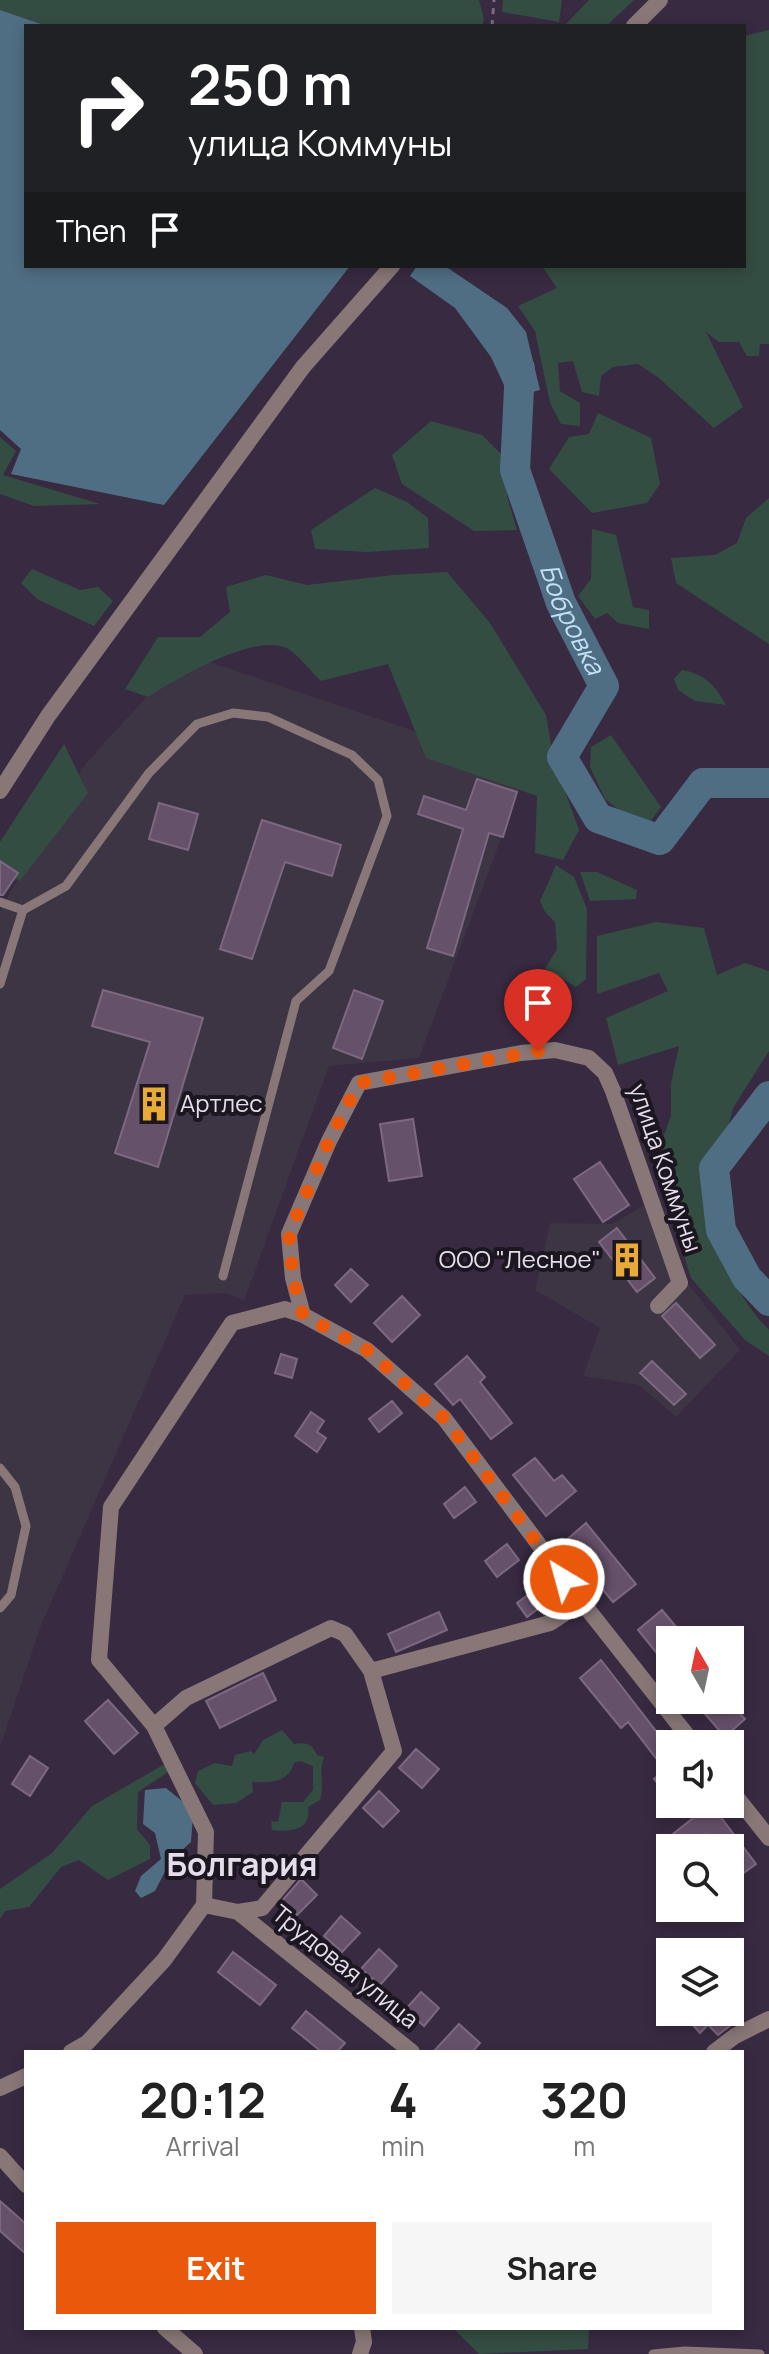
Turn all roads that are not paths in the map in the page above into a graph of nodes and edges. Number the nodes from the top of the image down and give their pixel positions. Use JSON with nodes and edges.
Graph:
{"nodes":[{"id":1,"x":660,"y":0,"type":"edge"},
{"id":2,"x":636,"y":24,"type":"edge"},
{"id":3,"x":390,"y":268,"type":"edge"},
{"id":4,"x":0,"y":791,"type":"edge"},
{"id":5,"x":0,"y":902,"type":"edge"},
{"id":6,"x":23,"y":910,"type":"junction"},
{"id":7,"x":0,"y":984,"type":"edge"},
{"id":8,"x":223,"y":1276,"type":"dead end"},
{"id":9,"x":658,"y":1306,"type":"dead end"},
{"id":10,"x":303,"y":1315,"type":"junction"},
{"id":11,"x":0,"y":1468,"type":"edge"},
{"id":12,"x":582,"y":1602,"type":"junction"},
{"id":13,"x":0,"y":1608,"type":"edge"},
{"id":14,"x":371,"y":1671,"type":"junction"},
{"id":15,"x":154,"y":1726,"type":"junction"},
{"id":16,"x":683,"y":1730,"type":"edge"},
{"id":17,"x":744,"y":1807,"type":"edge"},
{"id":18,"x":769,"y":1838,"type":"edge"},
{"id":19,"x":204,"y":1905,"type":"junction"},
{"id":20,"x":238,"y":1912,"type":"junction"},
{"id":21,"x":769,"y":2019,"type":"edge"},
{"id":22,"x":89,"y":2048,"type":"edge"},
{"id":23,"x":410,"y":2050,"type":"edge"},
{"id":24,"x":717,"y":2050,"type":"edge"},
{"id":25,"x":24,"y":2077,"type":"edge"},
{"id":26,"x":0,"y":2088,"type":"edge"},
{"id":27,"x":0,"y":2156,"type":"edge"},
{"id":28,"x":24,"y":2183,"type":"edge"},
{"id":29,"x":167,"y":2330,"type":"edge"},
{"id":30,"x":362,"y":2330,"type":"edge"},
{"id":31,"x":195,"y":2354,"type":"edge"},
{"id":32,"x":360,"y":2354,"type":"edge"},
{"id":33,"x":653,"y":2354,"type":"edge"},
{"id":34,"x":760,"y":2354,"type":"edge"}],
"edges":[{"from":1,"to":2,"type":"street"},
{"from":3,"to":4,"type":"street"},
{"from":5,"to":6,"type":"lane"},
{"from":6,"to":7,"type":"lane"},
{"from":6,"to":8,"type":"lane"},
{"from":9,"to":10,"type":"street","name":"улица Коммуны"},
{"from":10,"to":12,"type":"street"},
{"from":10,"to":15,"type":"street"},
{"from":11,"to":13,"type":"lane"},
{"from":12,"to":14,"type":"street"},
{"from":12,"to":16,"type":"street"},
{"from":14,"to":15,"type":"street"},
{"from":14,"to":20,"type":"street"},
{"from":15,"to":19,"type":"street"},
{"from":17,"to":18,"type":"street"},
{"from":19,"to":20,"type":"street","name":"Трудовая улица"},
{"from":19,"to":22,"type":"street"},
{"from":20,"to":23,"type":"street","name":"Трудовая улица"},
{"from":21,"to":24,"type":"street"},
{"from":25,"to":26,"type":"street"},
{"from":27,"to":28,"type":"street"},
{"from":29,"to":31,"type":"street"},
{"from":30,"to":32,"type":"street"},
{"from":33,"to":34,"type":"lane"}]}
